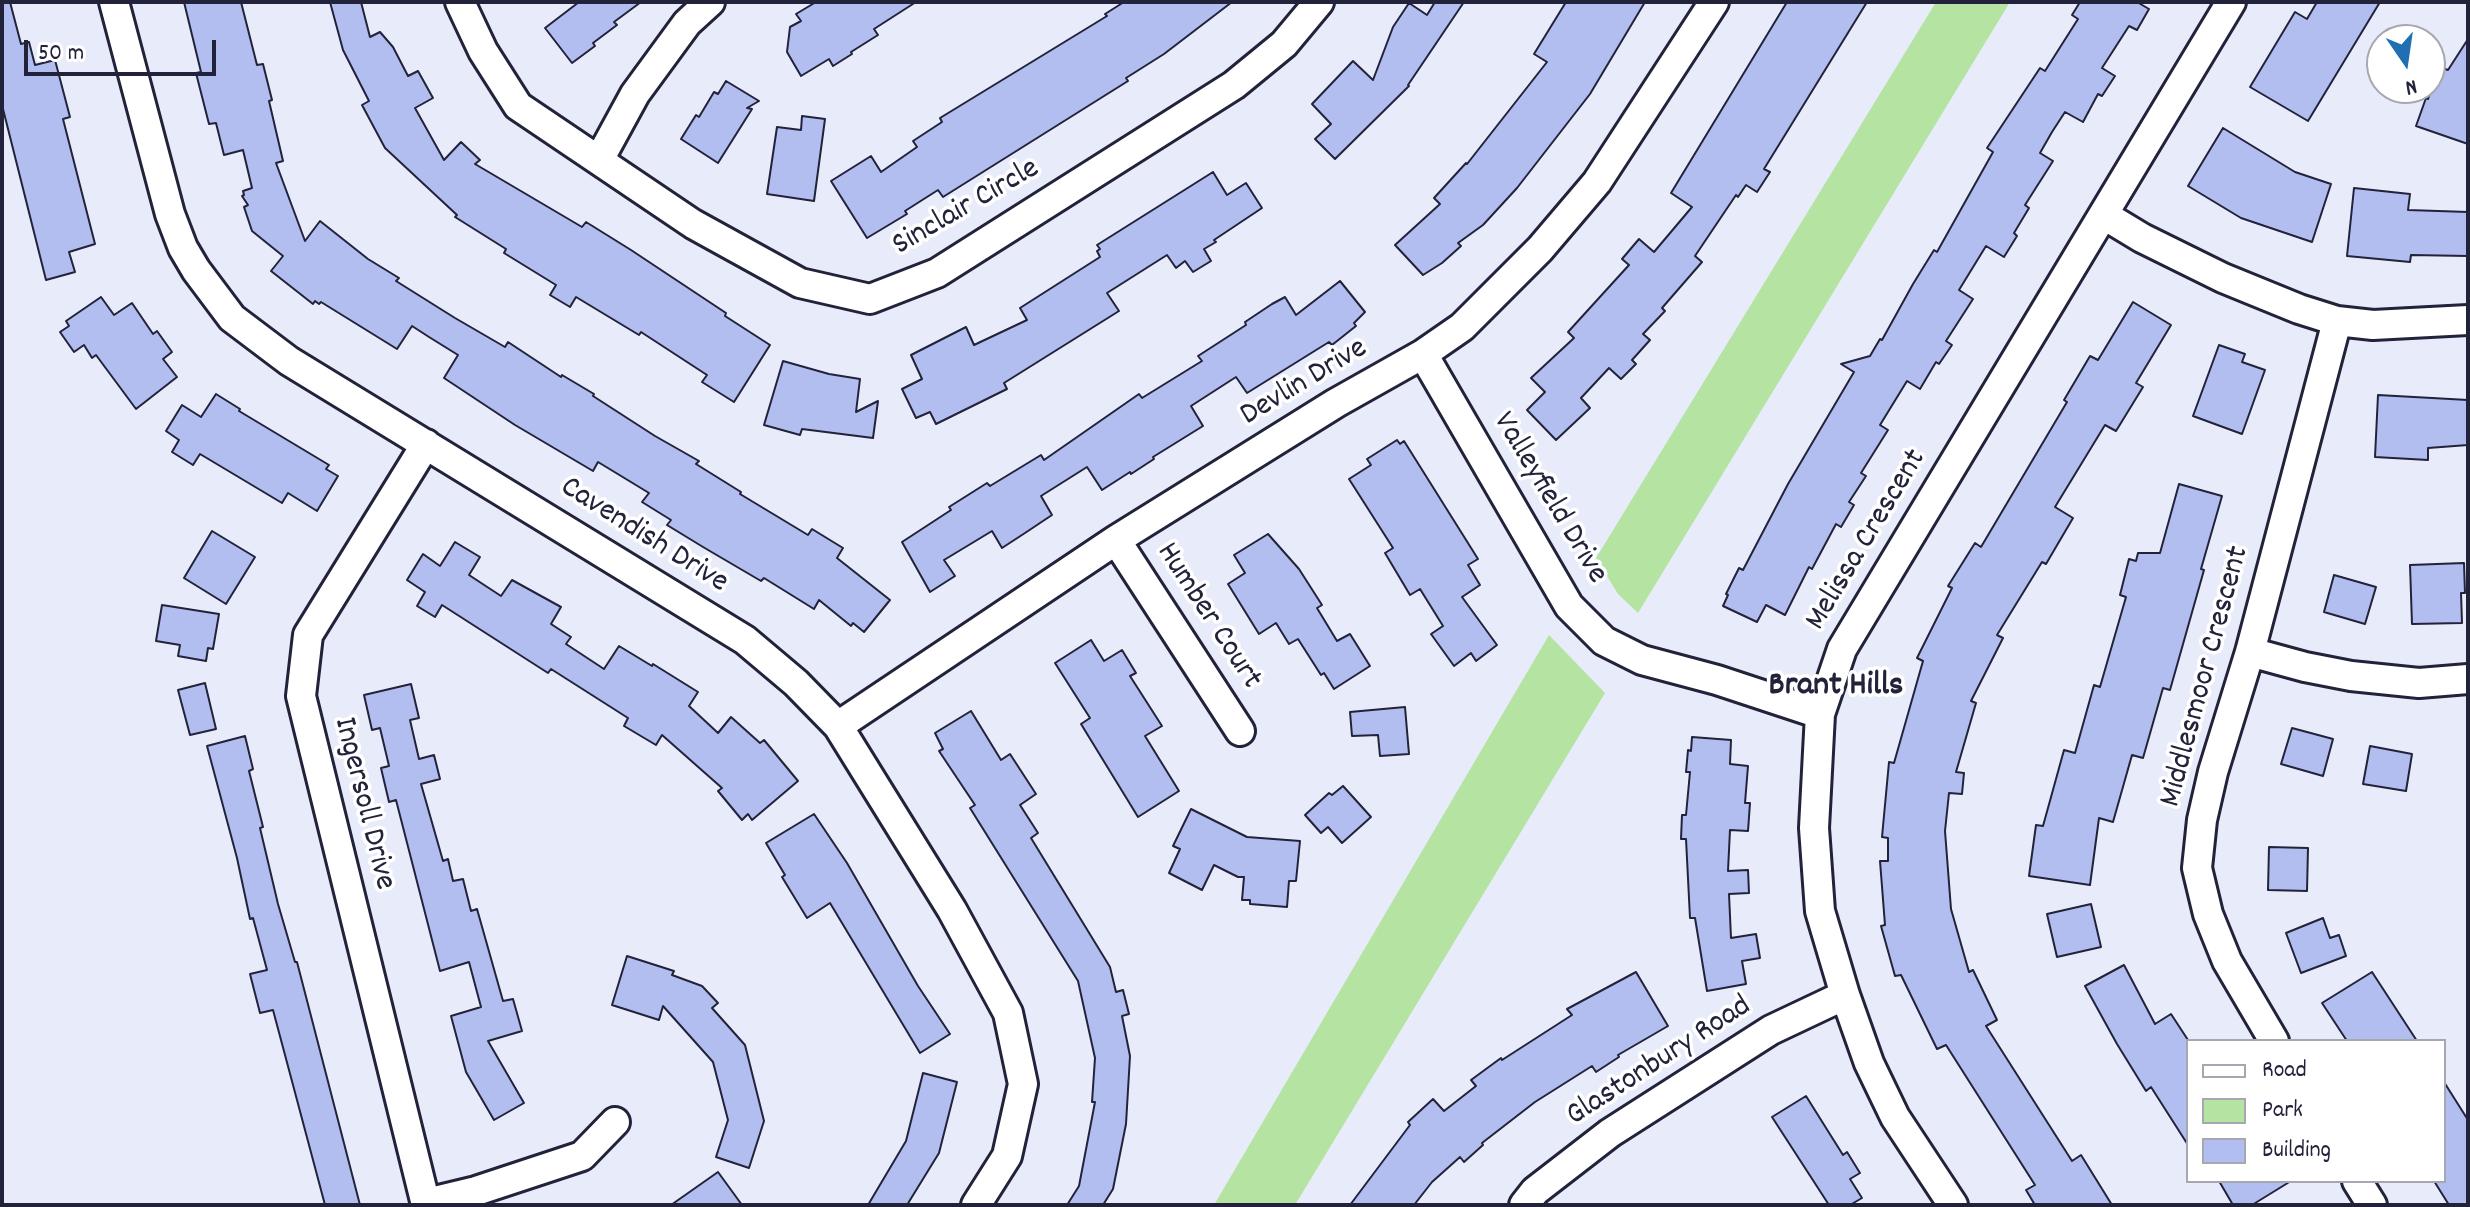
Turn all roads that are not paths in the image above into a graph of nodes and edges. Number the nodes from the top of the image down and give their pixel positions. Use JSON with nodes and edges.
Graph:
{"nodes":[{"id":1,"x":114,"y":2,"type":"edge"},
{"id":2,"x":460,"y":2,"type":"edge"},
{"id":3,"x":710,"y":2,"type":"edge"},
{"id":4,"x":1319,"y":2,"type":"edge"},
{"id":5,"x":1714,"y":2,"type":"edge"},
{"id":6,"x":2231,"y":2,"type":"edge"},
{"id":7,"x":599,"y":160,"type":"junction"},
{"id":8,"x":2104,"y":215,"type":"junction"},
{"id":9,"x":2468,"y":320,"type":"edge"},
{"id":10,"x":2337,"y":321,"type":"junction"},
{"id":11,"x":1423,"y":354,"type":"junction"},
{"id":12,"x":426,"y":444,"type":"junction"},
{"id":13,"x":1116,"y":540,"type":"junction"},
{"id":14,"x":2250,"y":652,"type":"junction"},
{"id":15,"x":2468,"y":679,"type":"edge"},
{"id":16,"x":1820,"y":714,"type":"junction"},
{"id":17,"x":838,"y":726,"type":"junction"},
{"id":18,"x":1240,"y":731,"type":"dead end"},
{"id":19,"x":1845,"y":995,"type":"junction"},
{"id":20,"x":2273,"y":1039,"type":"edge"},
{"id":21,"x":615,"y":1122,"type":"dead end"},
{"id":22,"x":2358,"y":1183,"type":"edge"},
{"id":23,"x":426,"y":1204,"type":"edge"},
{"id":24,"x":976,"y":1205,"type":"edge"},
{"id":25,"x":1524,"y":1205,"type":"edge"},
{"id":26,"x":1953,"y":1205,"type":"edge"},
{"id":27,"x":2372,"y":1205,"type":"edge"}],
"edges":[{"from":1,"to":12,"type":"street","name":"Cavendish Drive"},
{"from":2,"to":7,"type":"street","name":"Sinclair Circle"},
{"from":3,"to":7,"type":"street"},
{"from":4,"to":7,"type":"street","name":"Sinclair Circle"},
{"from":5,"to":11,"type":"street","name":"Devlin Drive"},
{"from":6,"to":8,"type":"street","name":"Melissa Crescent"},
{"from":8,"to":10,"type":"street"},
{"from":8,"to":16,"type":"street","name":"Melissa Crescent"},
{"from":9,"to":10,"type":"street"},
{"from":10,"to":14,"type":"street","name":"Middlesmoor Crescent"},
{"from":11,"to":13,"type":"street","name":"Devlin Drive"},
{"from":11,"to":16,"type":"street","name":"Valleyfield Drive"},
{"from":12,"to":17,"type":"street","name":"Cavendish Drive"},
{"from":12,"to":23,"type":"street","name":"Ingersoll Drive"},
{"from":13,"to":17,"type":"street","name":"Devlin Drive"},
{"from":13,"to":18,"type":"street","name":"Humber Court"},
{"from":14,"to":15,"type":"street"},
{"from":14,"to":20,"type":"street","name":"Middlesmoor Crescent"},
{"from":16,"to":19,"type":"street","name":"Melissa Crescent"},
{"from":17,"to":24,"type":"street","name":"Cavendish Drive"},
{"from":19,"to":25,"type":"street","name":"Glastonbury Road"},
{"from":19,"to":26,"type":"street","name":"Melissa Crescent"},
{"from":21,"to":23,"type":"street"},
{"from":22,"to":27,"type":"street"}]}
